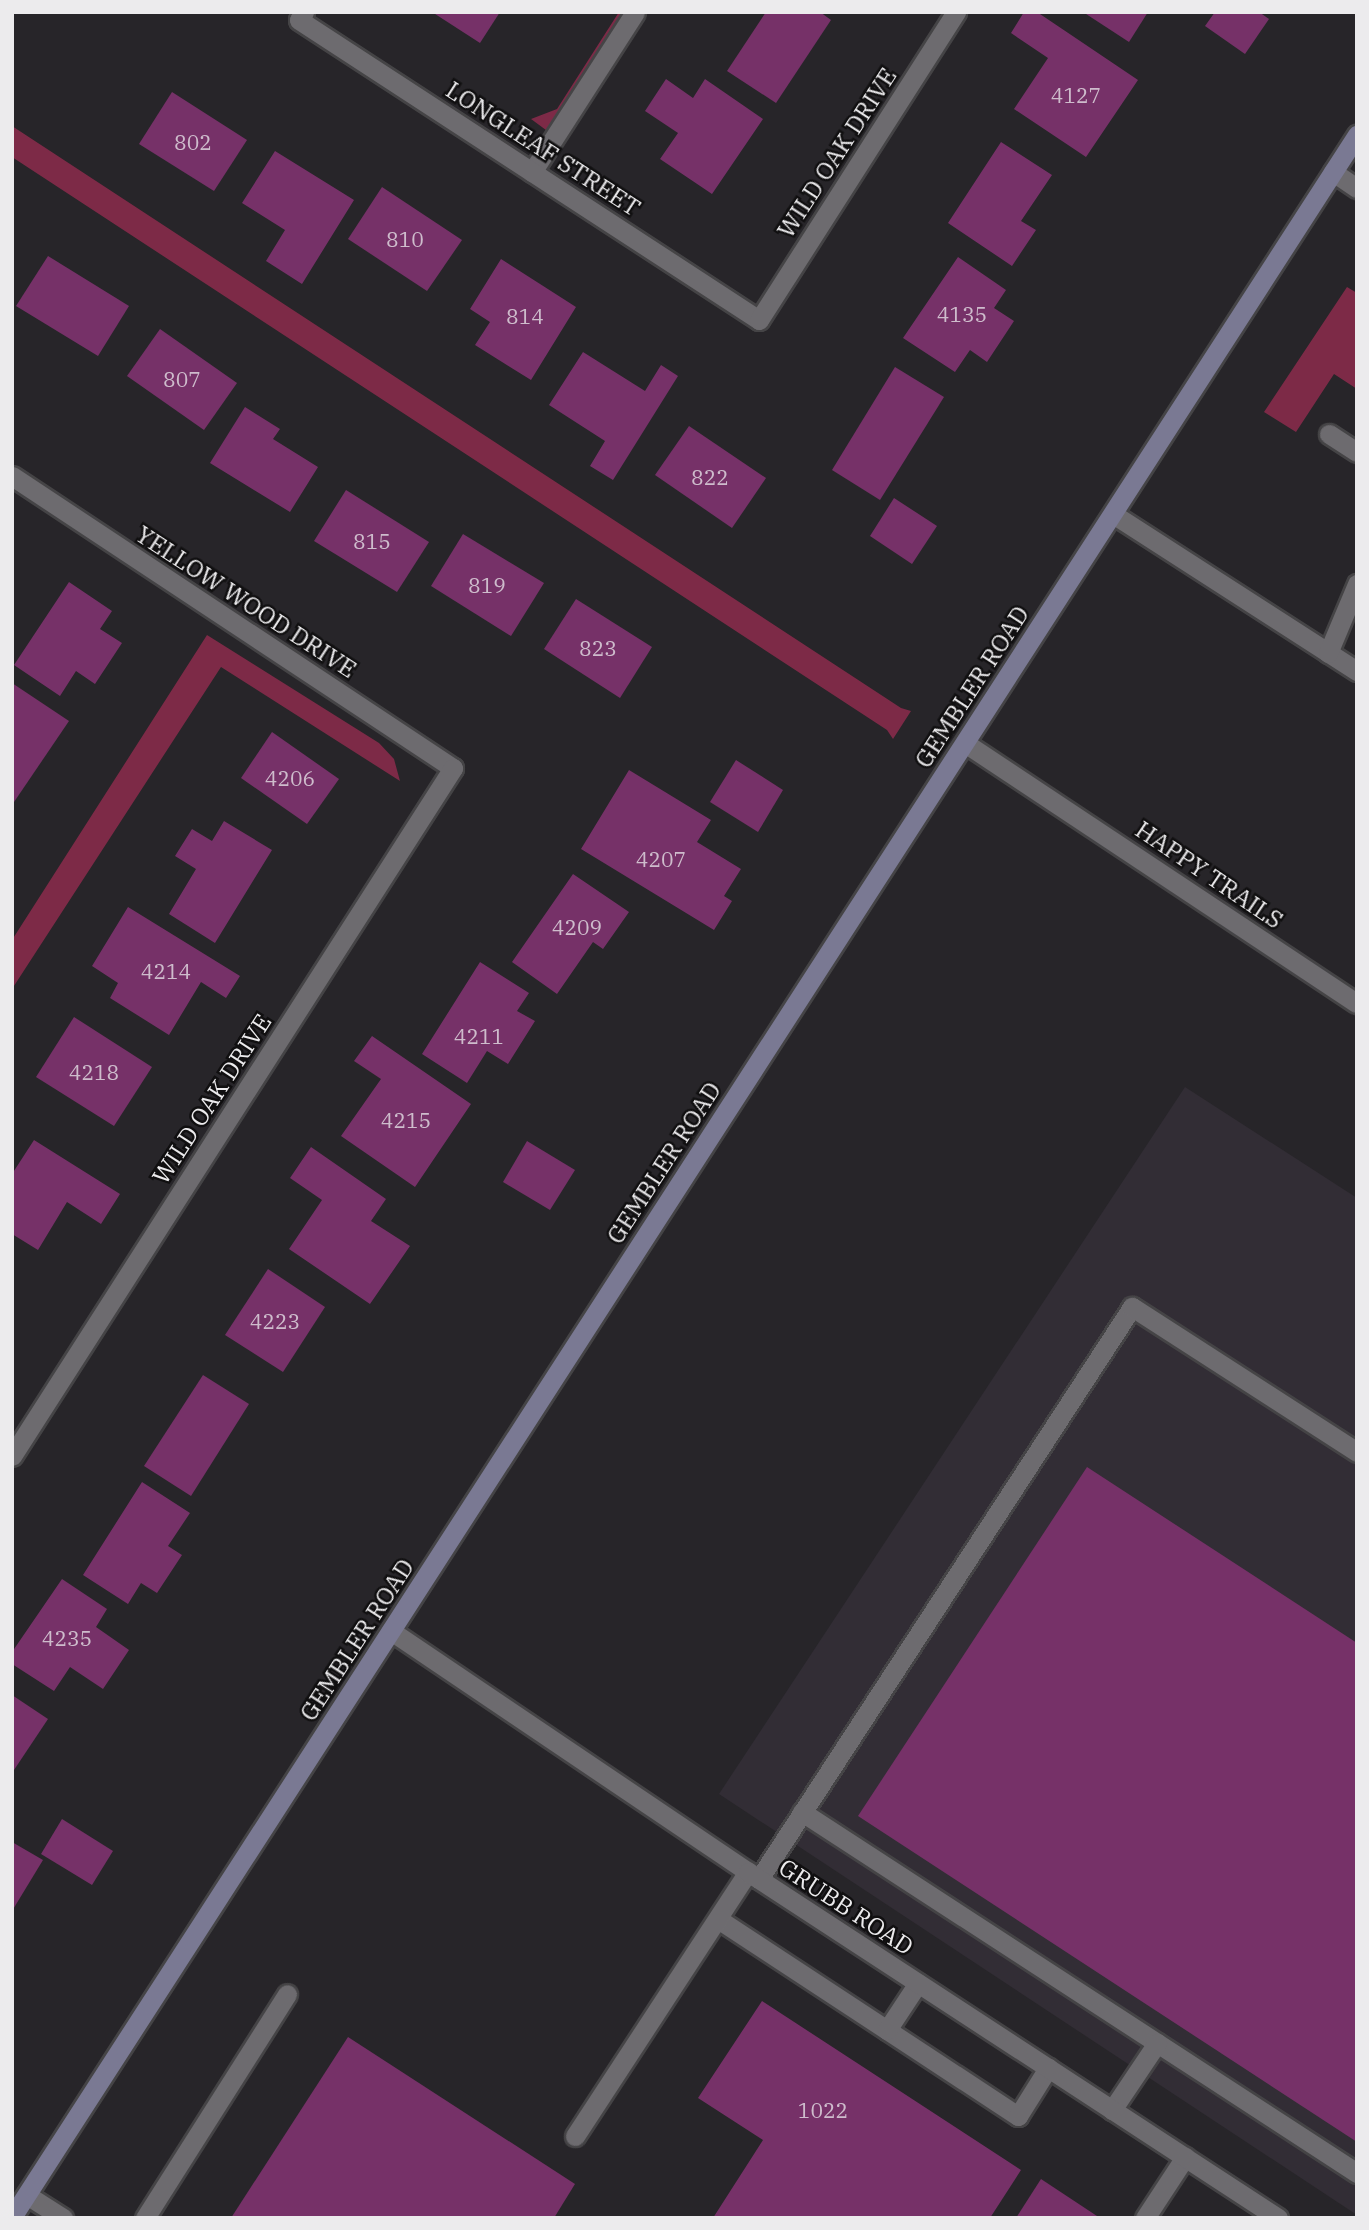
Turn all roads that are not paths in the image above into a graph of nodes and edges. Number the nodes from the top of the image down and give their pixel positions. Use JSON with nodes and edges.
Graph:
{"nodes":[{"id":1,"x":635,"y":12,"type":"edge"},
{"id":2,"x":956,"y":12,"type":"edge"},
{"id":3,"x":302,"y":16,"type":"edge"},
{"id":4,"x":1357,"y":135,"type":"edge"},
{"id":5,"x":533,"y":172,"type":"junction"},
{"id":6,"x":1333,"y":172,"type":"junction"},
{"id":7,"x":1357,"y":188,"type":"edge"},
{"id":8,"x":759,"y":320,"type":"joint"},
{"id":9,"x":1329,"y":434,"type":"dead end"},
{"id":10,"x":1357,"y":452,"type":"edge"},
{"id":11,"x":12,"y":476,"type":"edge"},
{"id":12,"x":1113,"y":514,"type":"junction"},
{"id":13,"x":1357,"y":584,"type":"edge"},
{"id":14,"x":1328,"y":653,"type":"junction"},
{"id":15,"x":1357,"y":671,"type":"edge"},
{"id":16,"x":965,"y":743,"type":"junction"},
{"id":17,"x":453,"y":768,"type":"joint"},
{"id":18,"x":1357,"y":1003,"type":"edge"},
{"id":19,"x":1357,"y":1452,"type":"edge"},
{"id":20,"x":12,"y":1457,"type":"edge"},
{"id":21,"x":391,"y":1631,"type":"junction"},
{"id":22,"x":802,"y":1812,"type":"junction"},
{"id":23,"x":754,"y":1876,"type":"junction"},
{"id":24,"x":718,"y":1919,"type":"junction"},
{"id":25,"x":918,"y":1983,"type":"junction"},
{"id":26,"x":288,"y":1994,"type":"dead end"},
{"id":27,"x":887,"y":2030,"type":"junction"},
{"id":28,"x":1157,"y":2043,"type":"junction"},
{"id":29,"x":1048,"y":2068,"type":"junction"},
{"id":30,"x":1112,"y":2110,"type":"junction"},
{"id":31,"x":575,"y":2136,"type":"dead end"},
{"id":32,"x":1185,"y":2157,"type":"junction"},
{"id":33,"x":1357,"y":2173,"type":"edge"},
{"id":34,"x":27,"y":2195,"type":"junction"},
{"id":35,"x":12,"y":2217,"type":"edge"},
{"id":36,"x":63,"y":2218,"type":"edge"},
{"id":37,"x":145,"y":2218,"type":"edge"},
{"id":38,"x":1145,"y":2218,"type":"edge"},
{"id":39,"x":1278,"y":2218,"type":"edge"}],
"edges":[{"from":1,"to":5,"type":"street"},
{"from":2,"to":8,"type":"street","name":"WILD OAK DRIVE"},
{"from":3,"to":5,"type":"street","name":"LONGLEAF STREET"},
{"from":4,"to":6,"type":"main road","name":"GEMBLER ROAD"},
{"from":5,"to":8,"type":"street","name":"LONGLEAF STREET"},
{"from":6,"to":7,"type":"street"},
{"from":6,"to":12,"type":"main road","name":"GEMBLER ROAD"},
{"from":9,"to":10,"type":"street"},
{"from":11,"to":17,"type":"street","name":"YELLOW WOOD DRIVE"},
{"from":12,"to":14,"type":"street"},
{"from":12,"to":16,"type":"main road","name":"GEMBLER ROAD"},
{"from":13,"to":14,"type":"street"},
{"from":14,"to":15,"type":"street"},
{"from":16,"to":18,"type":"street","name":"HAPPY TRAILS"},
{"from":16,"to":21,"type":"main road","name":"GEMBLER ROAD"},
{"from":17,"to":20,"type":"street","name":"WILD OAK DRIVE"},
{"from":19,"to":22,"type":"street"},
{"from":21,"to":23,"type":"street","name":"GRUBB ROAD"},
{"from":21,"to":34,"type":"main road","name":"GEMBLER ROAD"},
{"from":22,"to":23,"type":"street"},
{"from":22,"to":28,"type":"street"},
{"from":23,"to":24,"type":"street"},
{"from":23,"to":25,"type":"street","name":"GRUBB ROAD"},
{"from":24,"to":27,"type":"street"},
{"from":24,"to":31,"type":"street"},
{"from":25,"to":27,"type":"street"},
{"from":25,"to":29,"type":"street","name":"GRUBB ROAD"},
{"from":26,"to":37,"type":"street"},
{"from":27,"to":29,"type":"street"},
{"from":28,"to":30,"type":"street"},
{"from":28,"to":33,"type":"street"},
{"from":29,"to":30,"type":"street","name":"GRUBB ROAD"},
{"from":30,"to":32,"type":"street","name":"GRUBB ROAD"},
{"from":32,"to":38,"type":"street"},
{"from":32,"to":39,"type":"street","name":"GRUBB ROAD"},
{"from":34,"to":35,"type":"main road","name":"GEMBLER ROAD"},
{"from":34,"to":36,"type":"street"}]}
